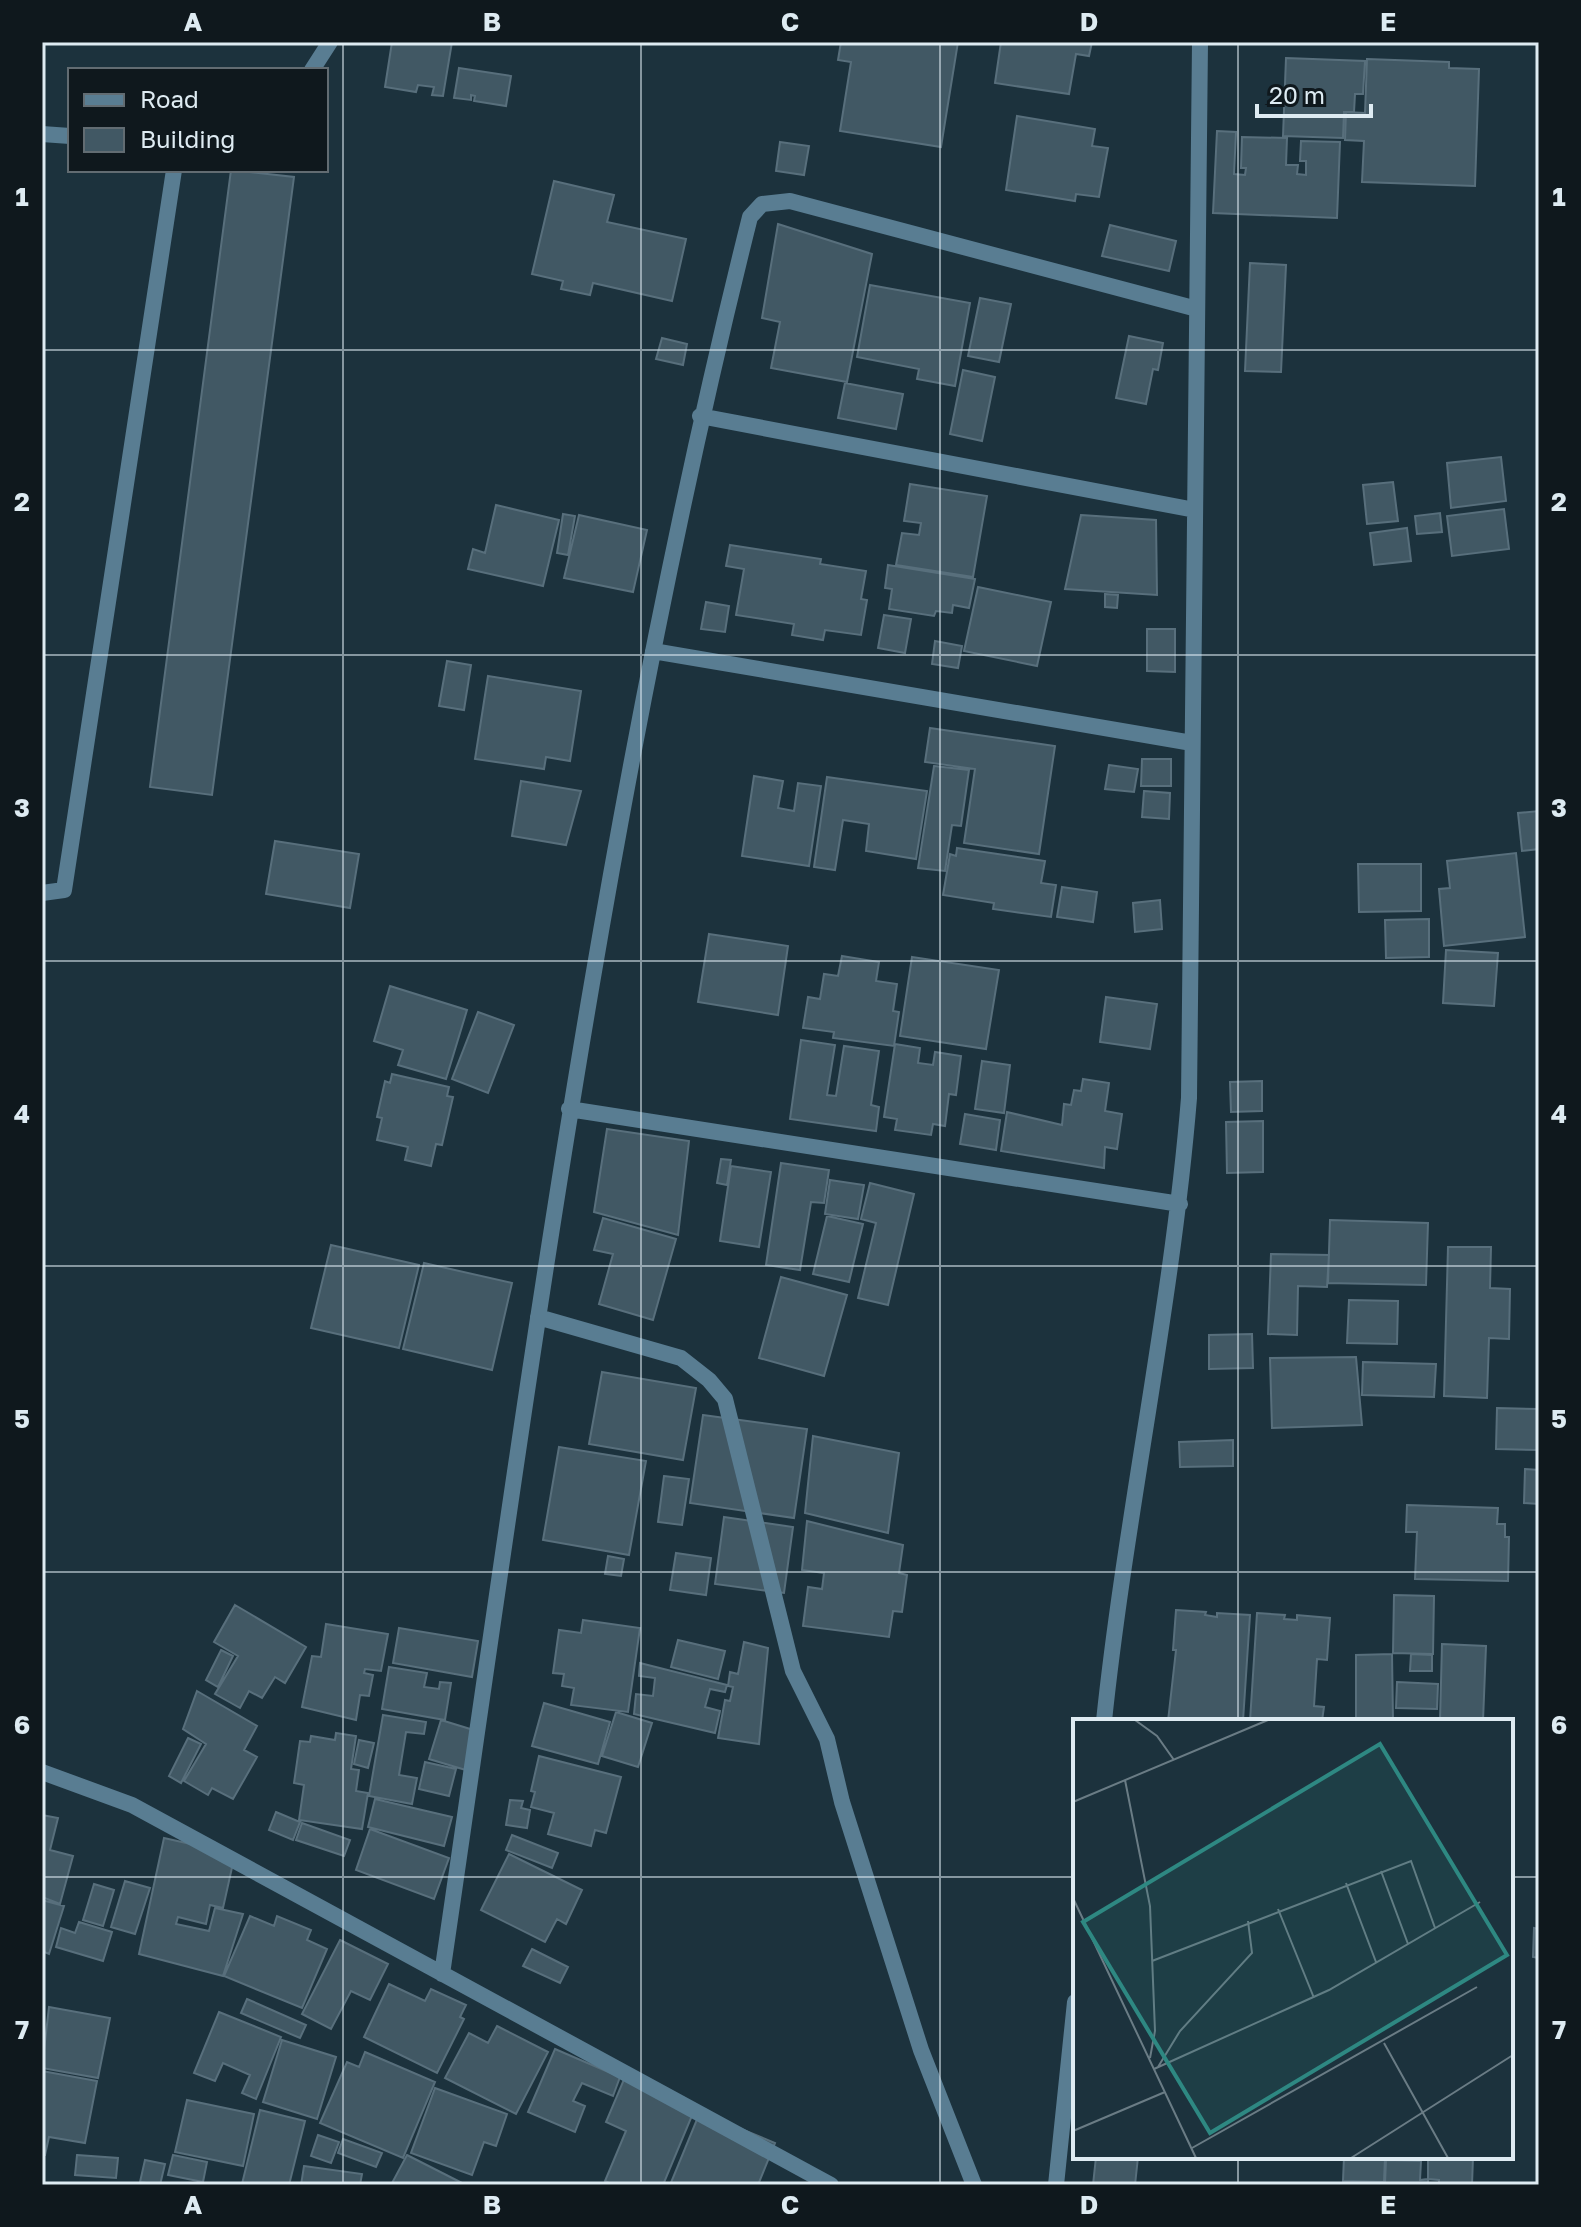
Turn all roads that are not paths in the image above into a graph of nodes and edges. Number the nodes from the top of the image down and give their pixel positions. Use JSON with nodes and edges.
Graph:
{"nodes":[{"id":1,"x":330,"y":42,"type":"edge"},
{"id":2,"x":1200,"y":42,"type":"edge"},
{"id":3,"x":313,"y":68,"type":"edge"},
{"id":4,"x":42,"y":134,"type":"edge"},
{"id":5,"x":68,"y":136,"type":"edge"},
{"id":6,"x":174,"y":172,"type":"edge"},
{"id":7,"x":1197,"y":309,"type":"junction"},
{"id":8,"x":700,"y":416,"type":"junction"},
{"id":9,"x":1195,"y":510,"type":"junction"},
{"id":10,"x":653,"y":651,"type":"junction"},
{"id":11,"x":1192,"y":743,"type":"junction"},
{"id":12,"x":42,"y":893,"type":"edge"},
{"id":13,"x":569,"y":1109,"type":"junction"},
{"id":14,"x":1180,"y":1204,"type":"junction"},
{"id":15,"x":538,"y":1317,"type":"junction"},
{"id":16,"x":1104,"y":1719,"type":"edge"},
{"id":17,"x":42,"y":1772,"type":"edge"},
{"id":18,"x":442,"y":1974,"type":"junction"},
{"id":19,"x":1073,"y":2021,"type":"edge"},
{"id":20,"x":831,"y":2185,"type":"edge"},
{"id":21,"x":974,"y":2185,"type":"edge"},
{"id":22,"x":1056,"y":2185,"type":"edge"}],
"edges":[{"from":1,"to":3,"type":"street"},
{"from":2,"to":7,"type":"street"},
{"from":4,"to":5,"type":"street"},
{"from":6,"to":12,"type":"street"},
{"from":7,"to":8,"type":"street"},
{"from":7,"to":9,"type":"street"},
{"from":8,"to":9,"type":"street"},
{"from":8,"to":10,"type":"street"},
{"from":9,"to":11,"type":"street"},
{"from":10,"to":11,"type":"street"},
{"from":10,"to":13,"type":"street"},
{"from":11,"to":14,"type":"street"},
{"from":13,"to":14,"type":"street"},
{"from":13,"to":15,"type":"street"},
{"from":14,"to":16,"type":"street"},
{"from":15,"to":18,"type":"street"},
{"from":15,"to":21,"type":"street"},
{"from":17,"to":18,"type":"street"},
{"from":18,"to":20,"type":"street"},
{"from":19,"to":22,"type":"street"}]}
